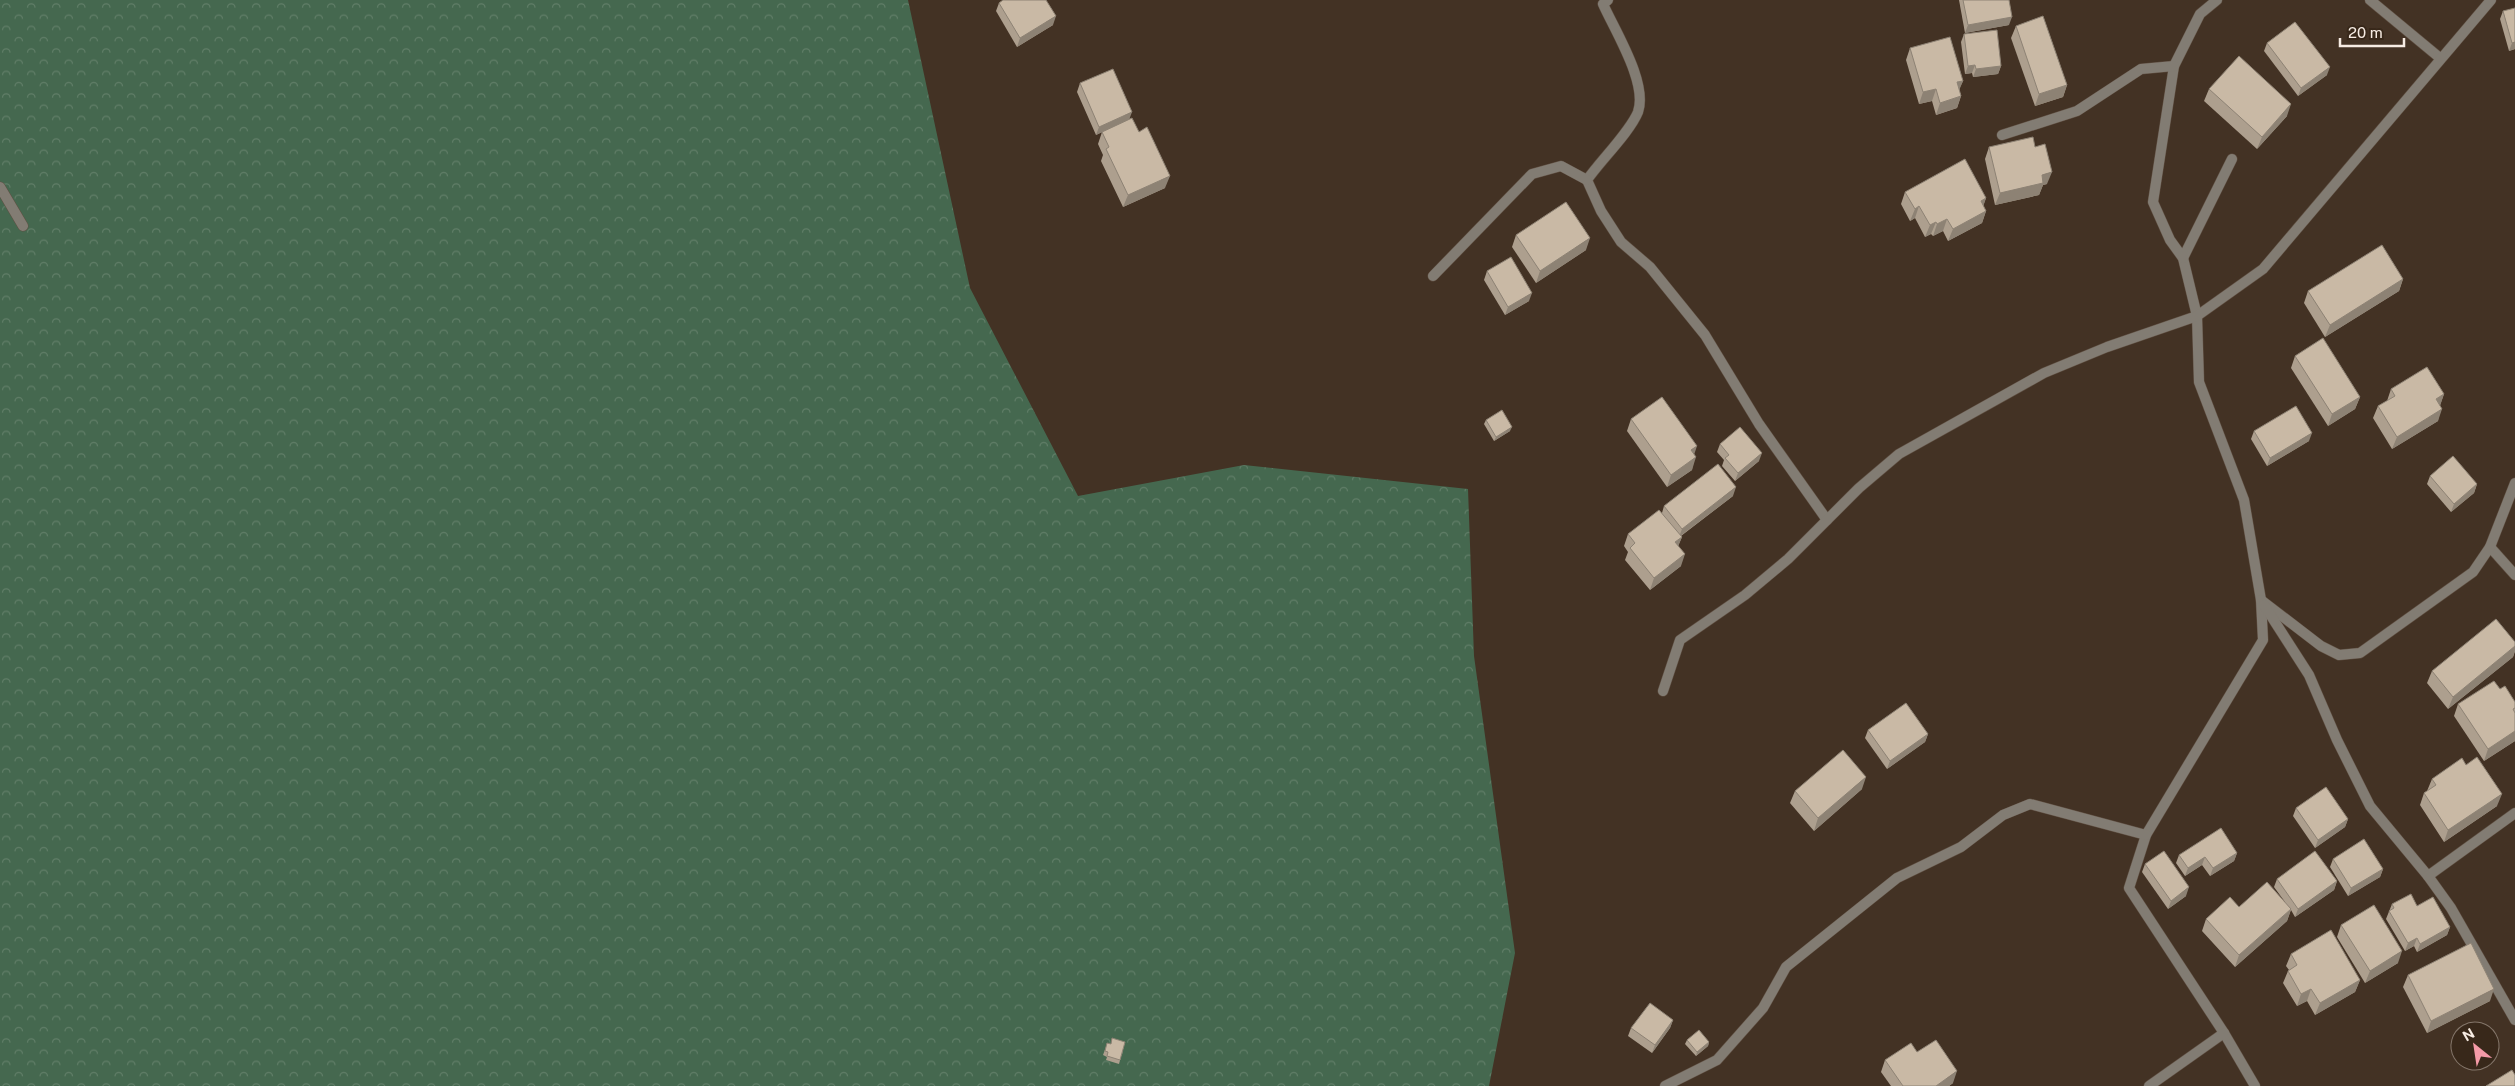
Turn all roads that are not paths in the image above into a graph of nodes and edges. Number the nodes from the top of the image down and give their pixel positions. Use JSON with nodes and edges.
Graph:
{"nodes":[{"id":1,"x":1608,"y":0,"type":"edge"},
{"id":2,"x":2216,"y":0,"type":"edge"},
{"id":3,"x":2370,"y":0,"type":"edge"},
{"id":4,"x":2491,"y":0,"type":"edge"},
{"id":5,"x":2440,"y":58,"type":"junction"},
{"id":6,"x":2174,"y":66,"type":"junction"},
{"id":7,"x":2002,"y":135,"type":"dead end"},
{"id":8,"x":2232,"y":159,"type":"dead end"},
{"id":9,"x":1587,"y":180,"type":"junction"},
{"id":10,"x":0,"y":187,"type":"edge"},
{"id":11,"x":23,"y":226,"type":"dead end"},
{"id":12,"x":2183,"y":258,"type":"junction"},
{"id":13,"x":1432,"y":276,"type":"dead end"},
{"id":14,"x":2197,"y":316,"type":"junction"},
{"id":15,"x":2515,"y":484,"type":"edge"},
{"id":16,"x":1827,"y":520,"type":"junction"},
{"id":17,"x":2490,"y":547,"type":"junction"},
{"id":18,"x":2515,"y":576,"type":"edge"},
{"id":19,"x":2261,"y":600,"type":"junction"},
{"id":20,"x":1663,"y":691,"type":"dead end"},
{"id":21,"x":2515,"y":812,"type":"edge"},
{"id":22,"x":2146,"y":835,"type":"junction"},
{"id":23,"x":2428,"y":876,"type":"junction"},
{"id":24,"x":2515,"y":1020,"type":"edge"},
{"id":25,"x":2224,"y":1033,"type":"junction"},
{"id":26,"x":1665,"y":1086,"type":"edge"},
{"id":27,"x":2148,"y":1086,"type":"edge"},
{"id":28,"x":2255,"y":1086,"type":"edge"}],
"edges":[{"from":1,"to":9,"type":"street"},
{"from":2,"to":6,"type":"street"},
{"from":3,"to":5,"type":"street"},
{"from":4,"to":5,"type":"street"},
{"from":5,"to":14,"type":"street"},
{"from":6,"to":7,"type":"street"},
{"from":6,"to":12,"type":"street"},
{"from":8,"to":12,"type":"street"},
{"from":9,"to":13,"type":"street"},
{"from":9,"to":16,"type":"street"},
{"from":10,"to":11,"type":"street"},
{"from":12,"to":14,"type":"street"},
{"from":14,"to":16,"type":"street"},
{"from":14,"to":19,"type":"street"},
{"from":15,"to":17,"type":"street"},
{"from":16,"to":20,"type":"street"},
{"from":17,"to":18,"type":"street"},
{"from":17,"to":19,"type":"street"},
{"from":19,"to":22,"type":"street"},
{"from":19,"to":23,"type":"street"},
{"from":21,"to":23,"type":"street"},
{"from":22,"to":25,"type":"street"},
{"from":22,"to":26,"type":"street"},
{"from":23,"to":24,"type":"street"},
{"from":25,"to":27,"type":"street"},
{"from":25,"to":28,"type":"street"}]}
